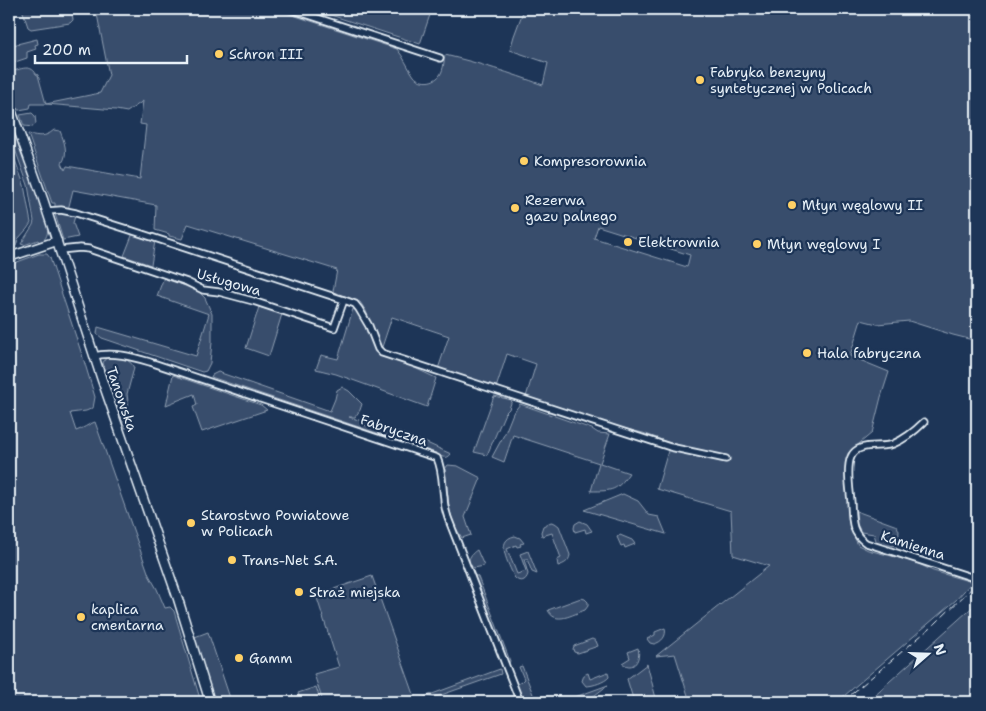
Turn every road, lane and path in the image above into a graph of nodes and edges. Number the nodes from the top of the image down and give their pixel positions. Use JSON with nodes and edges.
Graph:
{"nodes":[{"id":1,"x":290,"y":9,"type":"edge"},
{"id":2,"x":440,"y":58,"type":"dead end"},
{"id":3,"x":9,"y":104,"type":"edge"},
{"id":4,"x":47,"y":211,"type":"junction"},
{"id":5,"x":57,"y":241,"type":"junction"},
{"id":6,"x":60,"y":250,"type":"junction"},
{"id":7,"x":9,"y":257,"type":"edge"},
{"id":8,"x":344,"y":300,"type":"junction"},
{"id":9,"x":94,"y":356,"type":"junction"},
{"id":10,"x":924,"y":422,"type":"dead end"},
{"id":11,"x":726,"y":459,"type":"dead end"},
{"id":12,"x":977,"y":579,"type":"edge"},
{"id":13,"x":210,"y":702,"type":"edge"},
{"id":14,"x":520,"y":702,"type":"edge"}],
"edges":[{"from":1,"to":2,"type":"street"},
{"from":3,"to":4,"type":"main road","name":"Tanowska"},
{"from":4,"to":5,"type":"main road","name":"Tanowska"},
{"from":4,"to":8,"type":"street","name":"Usługowa"},
{"from":5,"to":6,"type":"main road","name":"Tanowska"},
{"from":5,"to":7,"type":"main road"},
{"from":6,"to":8,"type":"street","name":"Usługowa"},
{"from":6,"to":9,"type":"main road","name":"Tanowska"},
{"from":8,"to":11,"type":"street","name":"Usługowa"},
{"from":9,"to":13,"type":"main road","name":"Tanowska"},
{"from":9,"to":14,"type":"street","name":"Fabryczna"},
{"from":10,"to":12,"type":"street","name":"Kamienna"}]}
